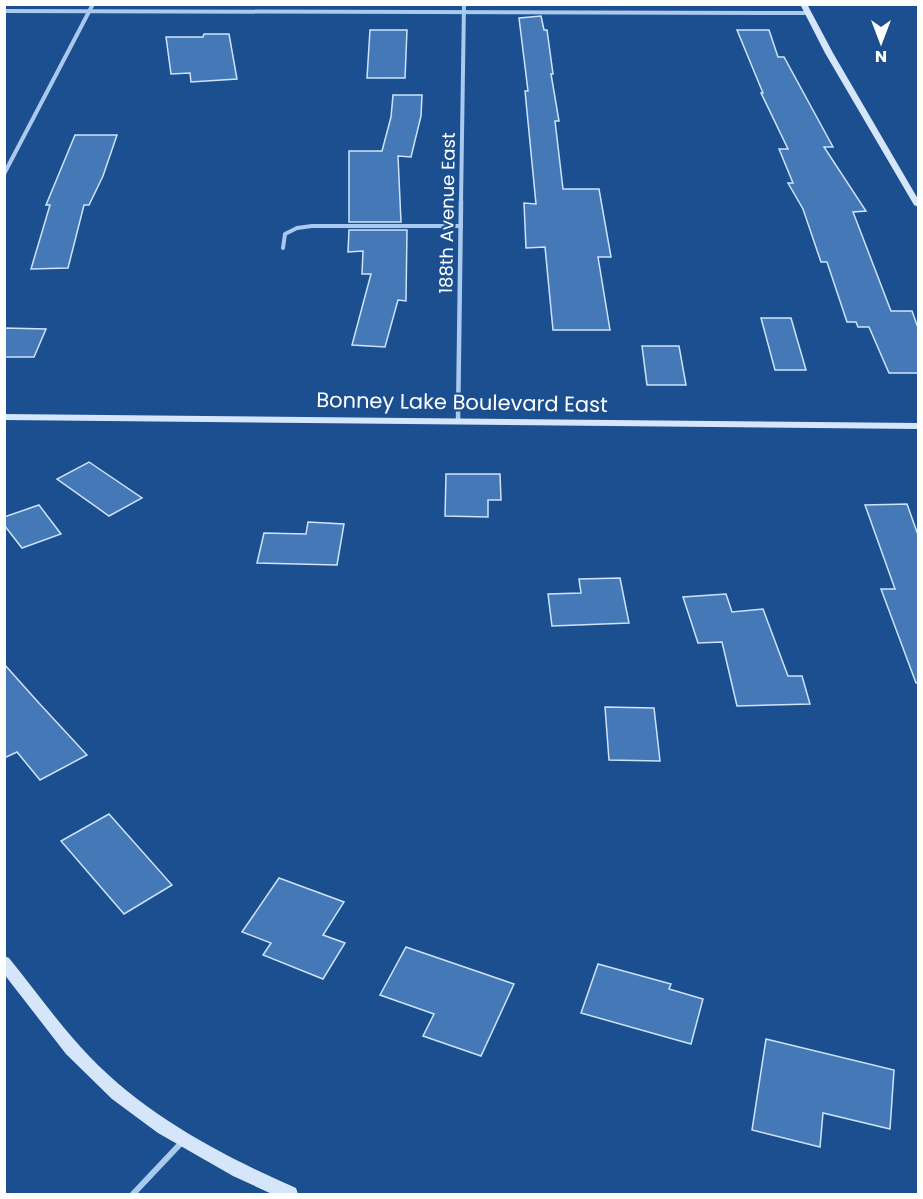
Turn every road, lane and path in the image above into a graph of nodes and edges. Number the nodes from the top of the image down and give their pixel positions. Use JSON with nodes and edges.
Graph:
{"nodes":[{"id":1,"x":93,"y":4,"type":"edge"},
{"id":2,"x":464,"y":4,"type":"edge"},
{"id":3,"x":803,"y":4,"type":"edge"},
{"id":4,"x":4,"y":10,"type":"edge"},
{"id":5,"x":90,"y":11,"type":"junction"},
{"id":6,"x":464,"y":12,"type":"junction"},
{"id":7,"x":807,"y":13,"type":"junction"},
{"id":8,"x":4,"y":174,"type":"edge"},
{"id":9,"x":918,"y":205,"type":"edge"},
{"id":10,"x":460,"y":226,"type":"junction"},
{"id":11,"x":283,"y":248,"type":"dead end"},
{"id":12,"x":4,"y":417,"type":"edge"},
{"id":13,"x":458,"y":422,"type":"junction"},
{"id":14,"x":918,"y":426,"type":"edge"},
{"id":15,"x":4,"y":962,"type":"edge"},
{"id":16,"x":185,"y":1140,"type":"junction"},
{"id":17,"x":133,"y":1194,"type":"edge"},
{"id":18,"x":290,"y":1194,"type":"edge"}],
"edges":[{"from":1,"to":5,"type":"street"},
{"from":2,"to":6,"type":"street","name":"188th Avenue East"},
{"from":3,"to":7,"type":"street"},
{"from":4,"to":5,"type":"street"},
{"from":5,"to":6,"type":"street"},
{"from":5,"to":8,"type":"street"},
{"from":6,"to":7,"type":"street"},
{"from":6,"to":10,"type":"street","name":"188th Avenue East"},
{"from":7,"to":9,"type":"street"},
{"from":10,"to":11,"type":"lane"},
{"from":10,"to":13,"type":"street","name":"188th Avenue East"},
{"from":12,"to":13,"type":"street","name":"Bonney Lake Boulevard East"},
{"from":13,"to":14,"type":"street","name":"Bonney Lake Boulevard East"},
{"from":15,"to":16,"type":"street"},
{"from":16,"to":17,"type":"lane"},
{"from":16,"to":18,"type":"street"}]}
